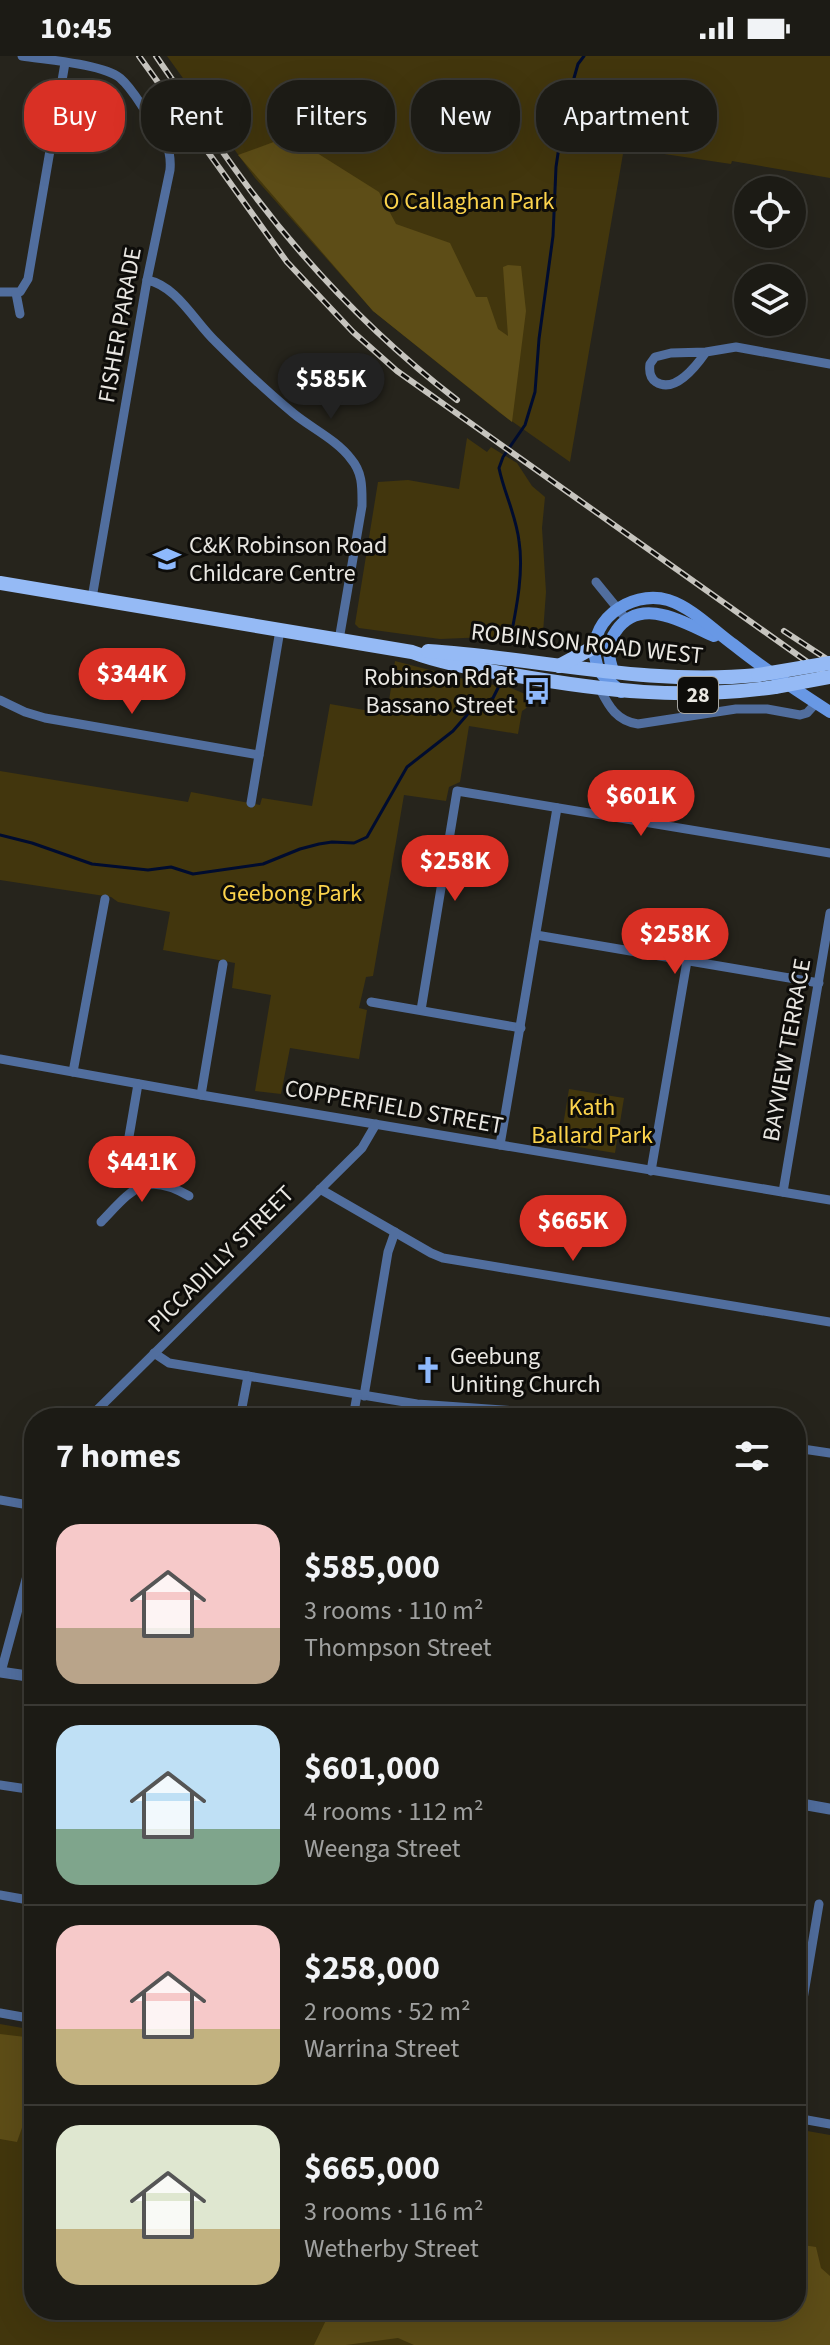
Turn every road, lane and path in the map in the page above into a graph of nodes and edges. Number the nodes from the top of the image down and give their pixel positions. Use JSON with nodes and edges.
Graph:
{"nodes":[{"id":1,"x":22,"y":56,"type":"edge"},
{"id":2,"x":65,"y":63,"type":"junction"},
{"id":3,"x":147,"y":280,"type":"junction"},
{"id":4,"x":0,"y":292,"type":"edge"},
{"id":5,"x":16,"y":293,"type":"junction"},
{"id":6,"x":20,"y":314,"type":"dead end"},
{"id":7,"x":706,"y":352,"type":"junction"},
{"id":8,"x":830,"y":364,"type":"edge"},
{"id":9,"x":596,"y":582,"type":"dead end"},
{"id":10,"x":0,"y":583,"type":"edge"},
{"id":11,"x":92,"y":598,"type":"junction"},
{"id":12,"x":618,"y":608,"type":"junction"},
{"id":13,"x":627,"y":620,"type":"junction"},
{"id":14,"x":280,"y":630,"type":"junction"},
{"id":15,"x":339,"y":640,"type":"junction"},
{"id":16,"x":731,"y":644,"type":"junction"},
{"id":17,"x":596,"y":646,"type":"junction"},
{"id":18,"x":412,"y":652,"type":"junction"},
{"id":19,"x":830,"y":663,"type":"edge"},
{"id":20,"x":559,"y":666,"type":"junction"},
{"id":21,"x":607,"y":672,"type":"junction"},
{"id":22,"x":830,"y":677,"type":"edge"},
{"id":23,"x":600,"y":689,"type":"junction"},
{"id":24,"x":621,"y":692,"type":"junction"},
{"id":25,"x":0,"y":700,"type":"edge"},
{"id":26,"x":816,"y":703,"type":"junction"},
{"id":27,"x":830,"y":712,"type":"edge"},
{"id":28,"x":259,"y":755,"type":"junction"},
{"id":29,"x":251,"y":803,"type":"dead end"},
{"id":30,"x":557,"y":808,"type":"junction"},
{"id":31,"x":830,"y":853,"type":"edge"},
{"id":32,"x":105,"y":899,"type":"dead end"},
{"id":33,"x":830,"y":913,"type":"edge"},
{"id":34,"x":536,"y":935,"type":"junction"},
{"id":35,"x":687,"y":961,"type":"junction"},
{"id":36,"x":223,"y":964,"type":"dead end"},
{"id":37,"x":819,"y":983,"type":"junction"},
{"id":38,"x":371,"y":1002,"type":"dead end"},
{"id":39,"x":421,"y":1010,"type":"junction"},
{"id":40,"x":521,"y":1028,"type":"junction"},
{"id":41,"x":0,"y":1059,"type":"edge"},
{"id":42,"x":73,"y":1072,"type":"junction"},
{"id":43,"x":138,"y":1084,"type":"junction"},
{"id":44,"x":201,"y":1095,"type":"junction"},
{"id":45,"x":376,"y":1124,"type":"junction"},
{"id":46,"x":500,"y":1145,"type":"junction"},
{"id":47,"x":125,"y":1160,"type":"dead end"},
{"id":48,"x":651,"y":1171,"type":"junction"},
{"id":49,"x":320,"y":1189,"type":"junction"},
{"id":50,"x":783,"y":1192,"type":"junction"},
{"id":51,"x":189,"y":1196,"type":"dead end"},
{"id":52,"x":830,"y":1200,"type":"edge"},
{"id":53,"x":101,"y":1222,"type":"dead end"},
{"id":54,"x":395,"y":1232,"type":"junction"},
{"id":55,"x":830,"y":1322,"type":"edge"},
{"id":56,"x":154,"y":1353,"type":"junction"},
{"id":57,"x":248,"y":1376,"type":"junction"},
{"id":58,"x":360,"y":1395,"type":"junction"},
{"id":59,"x":99,"y":1408,"type":"edge"},
{"id":60,"x":242,"y":1408,"type":"edge"},
{"id":61,"x":356,"y":1408,"type":"edge"},
{"id":62,"x":434,"y":1408,"type":"edge"},
{"id":63,"x":806,"y":1449,"type":"edge"},
{"id":64,"x":830,"y":1453,"type":"edge"},
{"id":65,"x":0,"y":1500,"type":"edge"},
{"id":66,"x":24,"y":1504,"type":"edge"},
{"id":67,"x":24,"y":1587,"type":"edge"},
{"id":68,"x":1,"y":1672,"type":"edge"},
{"id":69,"x":24,"y":1675,"type":"edge"},
{"id":70,"x":0,"y":1785,"type":"edge"},
{"id":71,"x":24,"y":1789,"type":"edge"},
{"id":72,"x":806,"y":1805,"type":"edge"},
{"id":73,"x":830,"y":1809,"type":"edge"},
{"id":74,"x":0,"y":1895,"type":"edge"},
{"id":75,"x":24,"y":1899,"type":"edge"},
{"id":76,"x":819,"y":1904,"type":"dead end"},
{"id":77,"x":806,"y":1981,"type":"edge"},
{"id":78,"x":0,"y":2013,"type":"edge"},
{"id":79,"x":24,"y":2017,"type":"edge"},
{"id":80,"x":806,"y":2120,"type":"edge"},
{"id":81,"x":830,"y":2124,"type":"edge"}],
"edges":[{"from":1,"to":2,"type":"street"},
{"from":2,"to":3,"type":"street","name":"FISHER PARADE"},
{"from":2,"to":5,"type":"street"},
{"from":3,"to":11,"type":"street","name":"FISHER PARADE"},
{"from":3,"to":15,"type":"street"},
{"from":4,"to":5,"type":"street"},
{"from":5,"to":6,"type":"street"},
{"from":7,"to":7,"type":"street"},
{"from":7,"to":8,"type":"street"},
{"from":9,"to":12,"type":"street"},
{"from":10,"to":11,"type":"main road","name":"ROBINSON ROAD WEST","number":"28"},
{"from":11,"to":14,"type":"main road","name":"ROBINSON ROAD WEST","number":"28"},
{"from":12,"to":13,"type":"street"},
{"from":12,"to":16,"type":"main road"},
{"from":12,"to":17,"type":"main road"},
{"from":13,"to":16,"type":"main road"},
{"from":13,"to":21,"type":"main road"},
{"from":14,"to":15,"type":"main road","name":"ROBINSON ROAD WEST","number":"28"},
{"from":14,"to":28,"type":"street"},
{"from":15,"to":18,"type":"main road","name":"ROBINSON ROAD WEST","number":"28"},
{"from":16,"to":26,"type":"main road"},
{"from":17,"to":20,"type":"main road"},
{"from":17,"to":21,"type":"main road"},
{"from":18,"to":20,"type":"main road","name":"ROBINSON ROAD WEST","number":"28"},
{"from":18,"to":23,"type":"main road","name":"ROBINSON ROAD WEST","number":"28"},
{"from":19,"to":21,"type":"main road","name":"ROBINSON ROAD WEST","number":"28","bridge":true},
{"from":20,"to":21,"type":"main road","name":"ROBINSON ROAD WEST","number":"28"},
{"from":21,"to":24,"type":"main road"},
{"from":22,"to":24,"type":"main road","name":"ROBINSON ROAD WEST","number":"28","bridge":true},
{"from":23,"to":24,"type":"main road","name":"ROBINSON ROAD WEST","number":"28"},
{"from":23,"to":26,"type":"street","name":"ROBINSON ROAD WEST"},
{"from":25,"to":28,"type":"street"},
{"from":26,"to":27,"type":"main road"},
{"from":28,"to":29,"type":"street"},
{"from":30,"to":31,"type":"street"},
{"from":30,"to":34,"type":"street"},
{"from":30,"to":39,"type":"street"},
{"from":32,"to":42,"type":"street"},
{"from":33,"to":37,"type":"street","name":"BAYVIEW TERRACE"},
{"from":34,"to":35,"type":"street"},
{"from":34,"to":40,"type":"street"},
{"from":35,"to":37,"type":"street"},
{"from":35,"to":48,"type":"street"},
{"from":36,"to":44,"type":"street"},
{"from":37,"to":50,"type":"street","name":"BAYVIEW TERRACE"},
{"from":38,"to":39,"type":"street"},
{"from":39,"to":40,"type":"street"},
{"from":40,"to":46,"type":"street"},
{"from":41,"to":42,"type":"street","name":"COPPERFIELD STREET"},
{"from":42,"to":43,"type":"street","name":"COPPERFIELD STREET"},
{"from":43,"to":44,"type":"street","name":"COPPERFIELD STREET"},
{"from":43,"to":47,"type":"street"},
{"from":44,"to":45,"type":"street","name":"COPPERFIELD STREET"},
{"from":45,"to":46,"type":"street","name":"COPPERFIELD STREET"},
{"from":45,"to":49,"type":"street","name":"PICCADILLY STREET"},
{"from":46,"to":48,"type":"street","name":"COPPERFIELD STREET"},
{"from":48,"to":50,"type":"street","name":"COPPERFIELD STREET"},
{"from":49,"to":54,"type":"street"},
{"from":49,"to":56,"type":"street","name":"PICCADILLY STREET"},
{"from":50,"to":52,"type":"street","name":"COPPERFIELD STREET"},
{"from":51,"to":53,"type":"street"},
{"from":54,"to":55,"type":"street"},
{"from":54,"to":58,"type":"street"},
{"from":56,"to":57,"type":"street"},
{"from":56,"to":59,"type":"street","name":"PICCADILLY STREET"},
{"from":57,"to":58,"type":"street"},
{"from":57,"to":60,"type":"street"},
{"from":58,"to":61,"type":"street"},
{"from":58,"to":62,"type":"street"},
{"from":63,"to":64,"type":"street"},
{"from":65,"to":66,"type":"street"},
{"from":67,"to":68,"type":"street"},
{"from":68,"to":69,"type":"street"},
{"from":70,"to":71,"type":"street"},
{"from":72,"to":73,"type":"street"},
{"from":74,"to":75,"type":"street"},
{"from":76,"to":77,"type":"street"},
{"from":78,"to":79,"type":"street"},
{"from":80,"to":81,"type":"street"}]}
